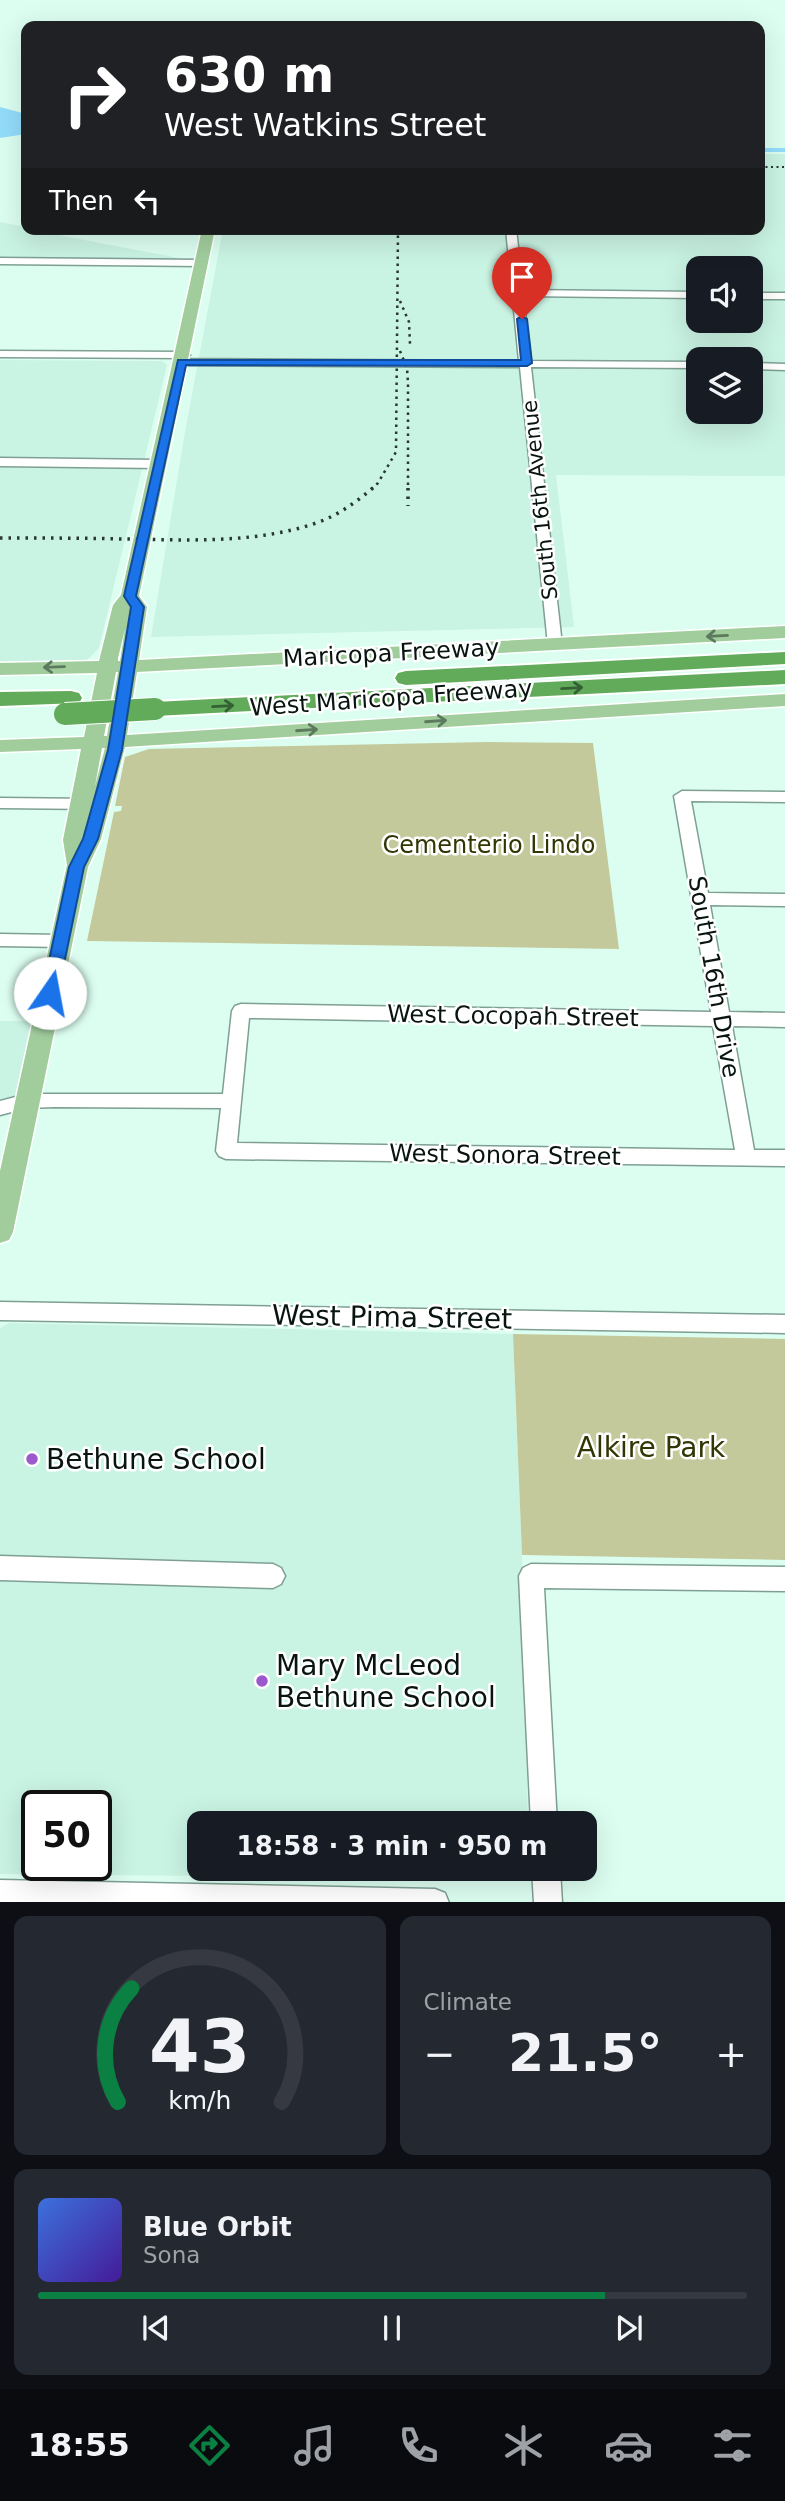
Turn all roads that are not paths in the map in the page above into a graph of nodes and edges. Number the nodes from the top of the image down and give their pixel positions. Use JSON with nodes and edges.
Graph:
{"nodes":[{"id":1,"x":208,"y":235,"type":"edge"},
{"id":2,"x":513,"y":235,"type":"edge"},
{"id":3,"x":0,"y":261,"type":"edge"},
{"id":4,"x":202,"y":263,"type":"junction"},
{"id":5,"x":519,"y":293,"type":"junction"},
{"id":6,"x":686,"y":295,"type":"edge"},
{"id":7,"x":763,"y":296,"type":"edge"},
{"id":8,"x":785,"y":296,"type":"edge"},
{"id":9,"x":0,"y":354,"type":"edge"},
{"id":10,"x":183,"y":359,"type":"junction"},
{"id":11,"x":527,"y":363,"type":"junction"},
{"id":12,"x":686,"y":365,"type":"edge"},
{"id":13,"x":763,"y":366,"type":"edge"},
{"id":14,"x":785,"y":366,"type":"edge"},
{"id":15,"x":0,"y":462,"type":"edge"},
{"id":16,"x":159,"y":464,"type":"junction"},
{"id":17,"x":130,"y":596,"type":"junction"},
{"id":18,"x":785,"y":632,"type":"edge"},
{"id":19,"x":555,"y":645,"type":"junction"},
{"id":20,"x":785,"y":649,"type":"edge"},
{"id":21,"x":785,"y":659,"type":"edge"},
{"id":22,"x":646,"y":665,"type":"junction"},
{"id":23,"x":107,"y":666,"type":"junction"},
{"id":24,"x":130,"y":666,"type":"junction"},
{"id":25,"x":0,"y":670,"type":"edge"},
{"id":26,"x":785,"y":677,"type":"edge"},
{"id":27,"x":617,"y":685,"type":"junction"},
{"id":28,"x":785,"y":688,"type":"edge"},
{"id":29,"x":0,"y":699,"type":"edge"},
{"id":30,"x":785,"y":699,"type":"edge"},
{"id":31,"x":156,"y":701,"type":"junction"},
{"id":32,"x":68,"y":706,"type":"junction"},
{"id":33,"x":0,"y":716,"type":"edge"},
{"id":34,"x":117,"y":742,"type":"junction"},
{"id":35,"x":92,"y":743,"type":"junction"},
{"id":36,"x":0,"y":746,"type":"edge"},
{"id":37,"x":785,"y":797,"type":"edge"},
{"id":38,"x":0,"y":803,"type":"edge"},
{"id":39,"x":90,"y":804,"type":"junction"},
{"id":40,"x":701,"y":899,"type":"junction"},
{"id":41,"x":785,"y":900,"type":"edge"},
{"id":42,"x":0,"y":940,"type":"edge"},
{"id":43,"x":61,"y":941,"type":"junction"},
{"id":44,"x":723,"y":1020,"type":"junction"},
{"id":45,"x":785,"y":1020,"type":"edge"},
{"id":46,"x":27,"y":1101,"type":"junction"},
{"id":47,"x":231,"y":1101,"type":"junction"},
{"id":48,"x":0,"y":1108,"type":"edge"},
{"id":49,"x":746,"y":1158,"type":"junction"},
{"id":50,"x":785,"y":1158,"type":"edge"},
{"id":51,"x":0,"y":1232,"type":"edge"},
{"id":52,"x":0,"y":1311,"type":"edge"},
{"id":53,"x":785,"y":1324,"type":"edge"},
{"id":54,"x":0,"y":1568,"type":"edge"},
{"id":55,"x":273,"y":1576,"type":"dead end"},
{"id":56,"x":785,"y":1579,"type":"edge"},
{"id":57,"x":543,"y":1811,"type":"edge"},
{"id":58,"x":547,"y":1881,"type":"edge"},
{"id":59,"x":0,"y":1894,"type":"edge"},
{"id":60,"x":435,"y":1902,"type":"edge"},
{"id":61,"x":548,"y":1902,"type":"edge"}],
"edges":[{"from":1,"to":4,"type":"main road"},
{"from":2,"to":5,"type":"street","name":"South 16th Avenue"},
{"from":3,"to":4,"type":"street"},
{"from":4,"to":10,"type":"main road"},
{"from":5,"to":6,"type":"street"},
{"from":5,"to":11,"type":"street","name":"South 16th Avenue"},
{"from":7,"to":8,"type":"street"},
{"from":9,"to":10,"type":"street"},
{"from":10,"to":11,"type":"street"},
{"from":10,"to":16,"type":"main road"},
{"from":11,"to":12,"type":"street"},
{"from":11,"to":19,"type":"street","name":"South 16th Avenue"},
{"from":13,"to":14,"type":"street"},
{"from":15,"to":16,"type":"street"},
{"from":16,"to":17,"type":"main road"},
{"from":17,"to":23,"type":"main road"},
{"from":17,"to":24,"type":"main road"},
{"from":18,"to":19,"type":"main road","name":"West Maricopa Freeway","one_way":true},
{"from":19,"to":24,"type":"main road","name":"West Maricopa Freeway"},
{"from":20,"to":22,"type":"highway"},
{"from":21,"to":22,"type":"highway","name":"Maricopa Freeway"},
{"from":22,"to":31,"type":"highway","name":"Maricopa Freeway"},
{"from":23,"to":24,"type":"main road","name":"West Maricopa Freeway"},
{"from":23,"to":25,"type":"main road","name":"West Maricopa Freeway","one_way":true},
{"from":23,"to":35,"type":"main road"},
{"from":24,"to":34,"type":"main road"},
{"from":26,"to":27,"type":"highway","name":"Maricopa Freeway"},
{"from":27,"to":28,"type":"highway"},
{"from":31,"to":27,"type":"highway","name":"Maricopa Freeway","one_way":true},
{"from":29,"to":32,"type":"highway","name":"Maricopa Freeway"},
{"from":34,"to":30,"type":"main road","name":"West Maricopa Freeway","one_way":true},
{"from":31,"to":32,"type":"highway","name":"Maricopa Freeway","bridge":true},
{"from":32,"to":33,"type":"highway","name":"Maricopa Freeway"},
{"from":34,"to":35,"type":"main road","name":"West Maricopa Freeway"},
{"from":34,"to":39,"type":"main road"},
{"from":35,"to":36,"type":"main road","name":"West Maricopa Freeway"},
{"from":35,"to":39,"type":"main road"},
{"from":37,"to":40,"type":"street","name":"South 16th Drive"},
{"from":38,"to":39,"type":"street"},
{"from":39,"to":43,"type":"main road"},
{"from":40,"to":41,"type":"street"},
{"from":40,"to":44,"type":"street","name":"South 16th Drive"},
{"from":42,"to":43,"type":"street"},
{"from":43,"to":46,"type":"main road"},
{"from":44,"to":45,"type":"street","name":"West Cocopah Street"},
{"from":44,"to":47,"type":"street","name":"West Cocopah Street"},
{"from":44,"to":49,"type":"street","name":"South 16th Drive"},
{"from":46,"to":47,"type":"street"},
{"from":46,"to":48,"type":"street"},
{"from":46,"to":51,"type":"main road"},
{"from":47,"to":49,"type":"street","name":"West Sonora Street"},
{"from":49,"to":50,"type":"street","name":"West Sonora Street"},
{"from":52,"to":53,"type":"street","name":"West Pima Street"},
{"from":54,"to":55,"type":"street"},
{"from":56,"to":57,"type":"street"},
{"from":58,"to":61,"type":"street"},
{"from":59,"to":60,"type":"street"}]}
